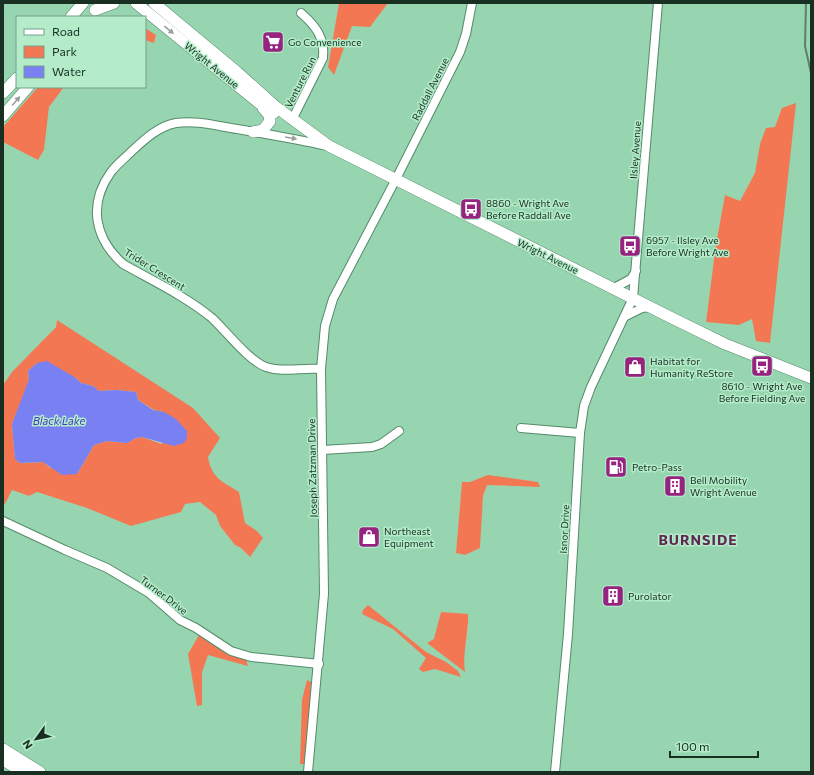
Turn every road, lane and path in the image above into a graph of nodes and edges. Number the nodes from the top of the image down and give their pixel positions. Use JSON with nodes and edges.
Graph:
{"nodes":[{"id":1,"x":83,"y":3,"type":"edge"},
{"id":2,"x":114,"y":3,"type":"edge"},
{"id":3,"x":154,"y":3,"type":"edge"},
{"id":4,"x":472,"y":3,"type":"edge"},
{"id":5,"x":658,"y":3,"type":"edge"},
{"id":6,"x":136,"y":4,"type":"edge"},
{"id":7,"x":95,"y":10,"type":"edge"},
{"id":8,"x":301,"y":13,"type":"dead end"},
{"id":9,"x":72,"y":16,"type":"edge"},
{"id":10,"x":221,"y":72,"type":"junction"},
{"id":11,"x":237,"y":72,"type":"junction"},
{"id":12,"x":16,"y":79,"type":"edge"},
{"id":13,"x":27,"y":88,"type":"edge"},
{"id":14,"x":3,"y":93,"type":"edge"},
{"id":15,"x":259,"y":103,"type":"junction"},
{"id":16,"x":3,"y":116,"type":"edge"},
{"id":17,"x":292,"y":120,"type":"junction"},
{"id":18,"x":252,"y":132,"type":"junction"},
{"id":19,"x":329,"y":146,"type":"junction"},
{"id":20,"x":396,"y":180,"type":"junction"},
{"id":21,"x":636,"y":270,"type":"junction"},
{"id":22,"x":614,"y":288,"type":"junction"},
{"id":23,"x":633,"y":298,"type":"junction"},
{"id":24,"x":651,"y":307,"type":"junction"},
{"id":25,"x":625,"y":317,"type":"junction"},
{"id":26,"x":321,"y":369,"type":"junction"},
{"id":27,"x":811,"y":378,"type":"edge"},
{"id":28,"x":521,"y":428,"type":"dead end"},
{"id":29,"x":399,"y":431,"type":"dead end"},
{"id":30,"x":580,"y":434,"type":"junction"},
{"id":31,"x":322,"y":450,"type":"junction"},
{"id":32,"x":3,"y":521,"type":"edge"},
{"id":33,"x":319,"y":664,"type":"junction"},
{"id":34,"x":3,"y":749,"type":"edge"},
{"id":35,"x":3,"y":760,"type":"edge"},
{"id":36,"x":22,"y":772,"type":"edge"},
{"id":37,"x":40,"y":772,"type":"edge"},
{"id":38,"x":308,"y":772,"type":"edge"},
{"id":39,"x":555,"y":772,"type":"edge"}],
"edges":[{"from":1,"to":9,"type":"main road"},
{"from":2,"to":7,"type":"main road"},
{"from":3,"to":11,"type":"main road","name":"Wright Avenue"},
{"from":4,"to":20,"type":"street","name":"Raddall Avenue"},
{"from":5,"to":21,"type":"street","name":"Ilsley Avenue"},
{"from":6,"to":10,"type":"main road","name":"Wright Avenue","one_way":true},
{"from":8,"to":17,"type":"street","name":"Venture Run"},
{"from":10,"to":11,"type":"main road"},
{"from":10,"to":15,"type":"main road","name":"Wright Avenue"},
{"from":11,"to":17,"type":"main road","name":"Wright Avenue"},
{"from":12,"to":14,"type":"main road"},
{"from":16,"to":13,"type":"main road","one_way":true},
{"from":15,"to":17,"type":"main road","name":"Wright Avenue"},
{"from":15,"to":18,"type":"main road"},
{"from":17,"to":19,"type":"main road","name":"Wright Avenue"},
{"from":18,"to":19,"type":"street","name":"Trider Crescent","one_way":true},
{"from":18,"to":26,"type":"street","name":"Trider Crescent"},
{"from":19,"to":20,"type":"main road","name":"Wright Avenue"},
{"from":20,"to":22,"type":"main road","name":"Wright Avenue"},
{"from":20,"to":26,"type":"street","name":"Joseph Zatzman Drive"},
{"from":21,"to":22,"type":"street"},
{"from":21,"to":23,"type":"street","name":"Ilsley Avenue"},
{"from":22,"to":23,"type":"main road","name":"Wright Avenue"},
{"from":23,"to":24,"type":"main road","name":"Wright Avenue"},
{"from":23,"to":25,"type":"street","name":"Isnor Drive"},
{"from":24,"to":25,"type":"street"},
{"from":24,"to":27,"type":"main road","name":"Wright Avenue"},
{"from":25,"to":30,"type":"street","name":"Isnor Drive"},
{"from":26,"to":31,"type":"street","name":"Joseph Zatzman Drive"},
{"from":28,"to":30,"type":"street"},
{"from":29,"to":31,"type":"street"},
{"from":30,"to":39,"type":"street","name":"Isnor Drive"},
{"from":31,"to":33,"type":"street","name":"Joseph Zatzman Drive"},
{"from":32,"to":33,"type":"street","name":"Turner Drive"},
{"from":33,"to":38,"type":"street","name":"Joseph Zatzman Drive"},
{"from":34,"to":37,"type":"main road"},
{"from":35,"to":36,"type":"main road"}]}
